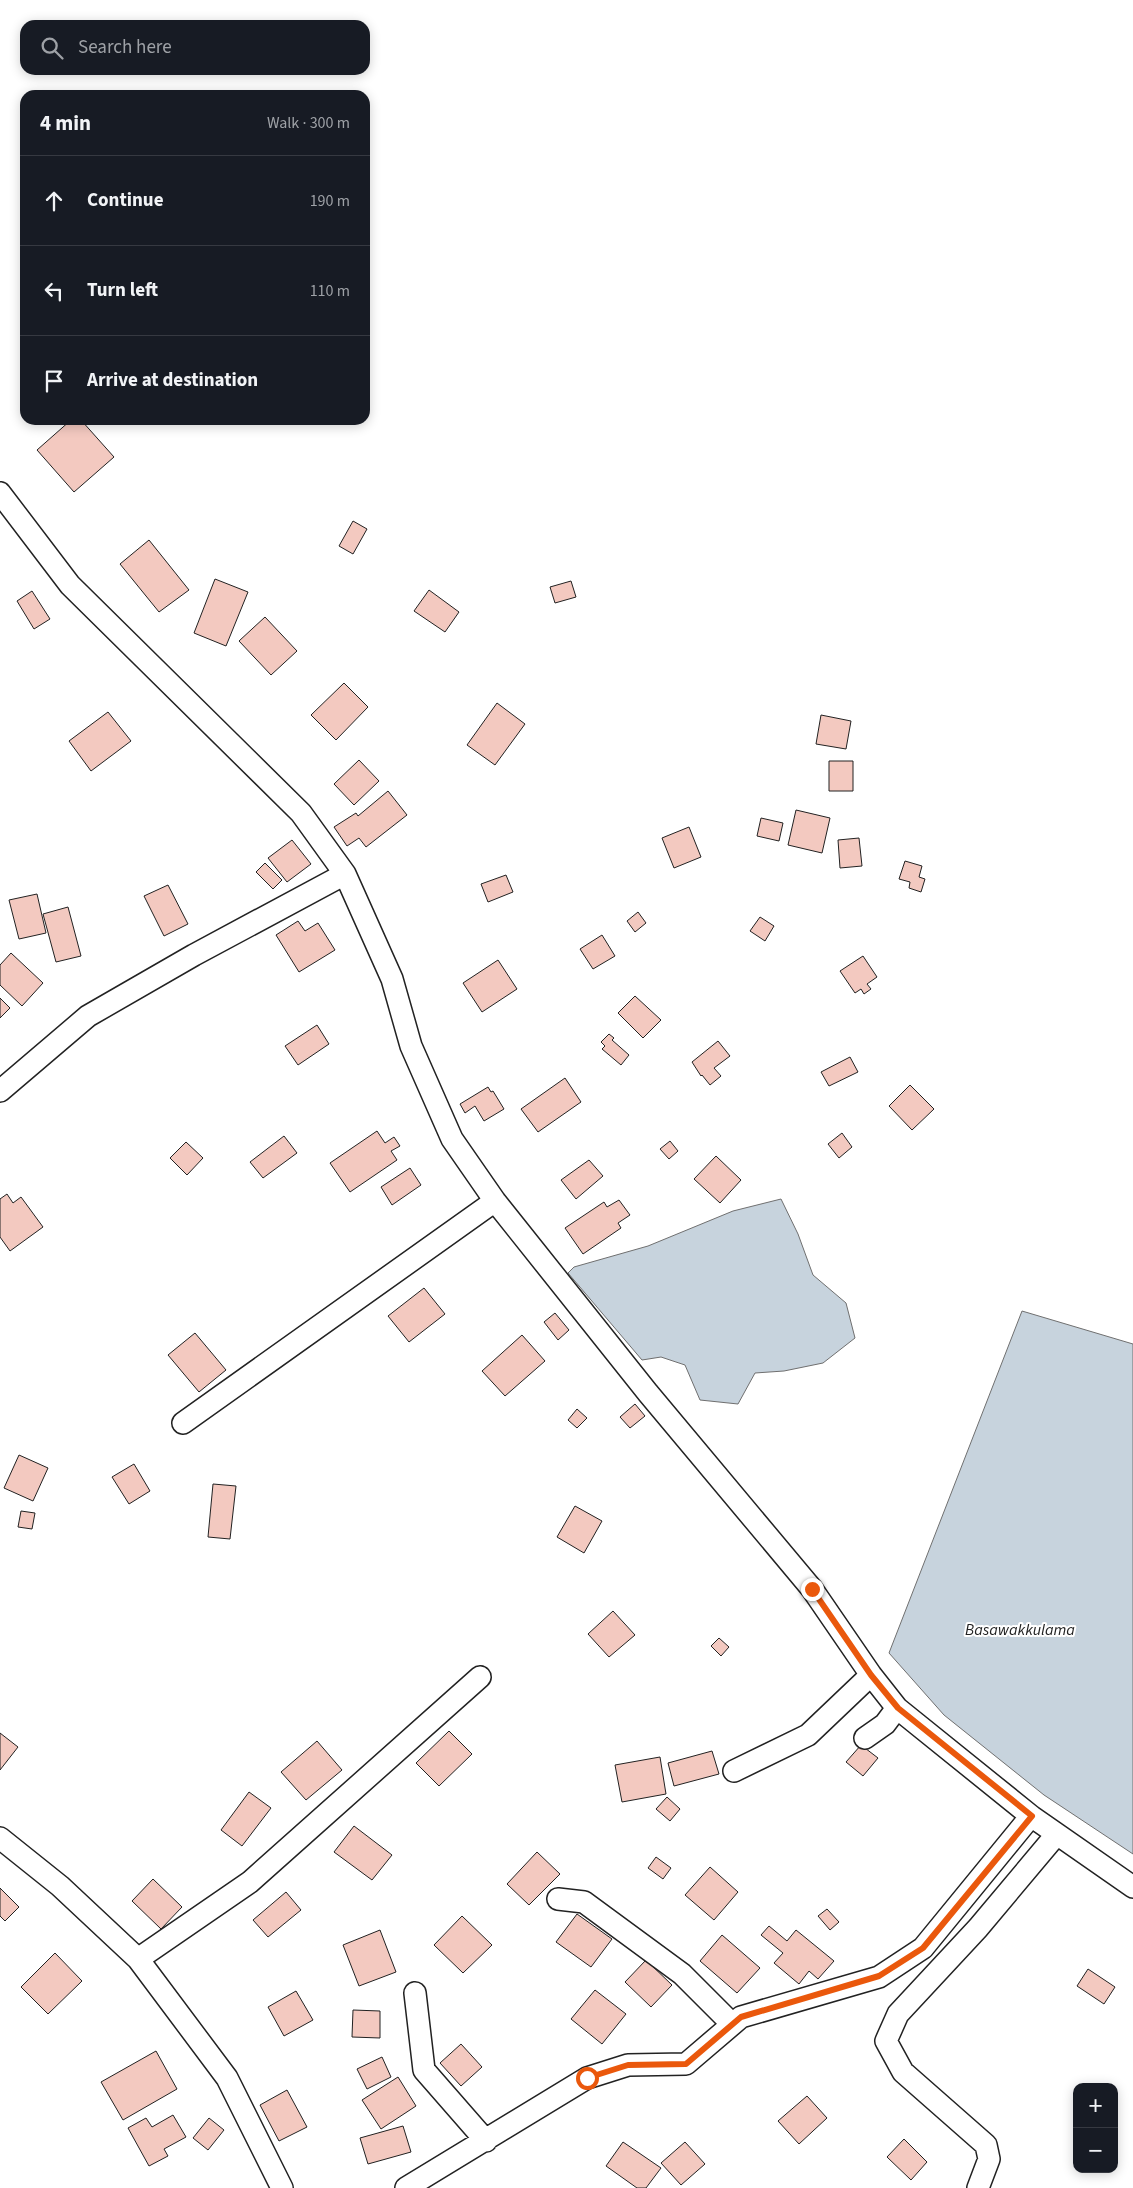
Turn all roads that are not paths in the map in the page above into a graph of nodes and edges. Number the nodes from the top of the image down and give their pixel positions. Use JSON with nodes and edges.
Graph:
{"nodes":[{"id":1,"x":0,"y":494,"type":"edge"},
{"id":2,"x":345,"y":874,"type":"junction"},
{"id":3,"x":0,"y":1091,"type":"edge"},
{"id":4,"x":495,"y":1201,"type":"junction"},
{"id":5,"x":183,"y":1423,"type":"dead end"},
{"id":6,"x":871,"y":1675,"type":"junction"},
{"id":7,"x":480,"y":1677,"type":"dead end"},
{"id":8,"x":898,"y":1708,"type":"junction"},
{"id":9,"x":865,"y":1738,"type":"dead end"},
{"id":10,"x":734,"y":1771,"type":"dead end"},
{"id":11,"x":1032,"y":1816,"type":"junction"},
{"id":12,"x":1056,"y":1835,"type":"junction"},
{"id":13,"x":0,"y":1838,"type":"edge"},
{"id":14,"x":1133,"y":1888,"type":"edge"},
{"id":15,"x":558,"y":1899,"type":"dead end"},
{"id":16,"x":138,"y":1959,"type":"junction"},
{"id":17,"x":414,"y":1993,"type":"dead end"},
{"id":18,"x":732,"y":2024,"type":"junction"},
{"id":19,"x":486,"y":2141,"type":"junction"},
{"id":20,"x":282,"y":2188,"type":"edge"},
{"id":21,"x":406,"y":2188,"type":"edge"},
{"id":22,"x":978,"y":2188,"type":"edge"}],
"edges":[{"from":1,"to":2,"type":"street"},
{"from":2,"to":3,"type":"street"},
{"from":2,"to":4,"type":"street"},
{"from":4,"to":5,"type":"street"},
{"from":4,"to":6,"type":"street"},
{"from":6,"to":8,"type":"street"},
{"from":6,"to":10,"type":"street"},
{"from":7,"to":16,"type":"street"},
{"from":8,"to":9,"type":"street"},
{"from":8,"to":11,"type":"street"},
{"from":11,"to":12,"type":"street"},
{"from":11,"to":18,"type":"street"},
{"from":12,"to":14,"type":"street"},
{"from":12,"to":22,"type":"street"},
{"from":13,"to":16,"type":"street"},
{"from":15,"to":18,"type":"street"},
{"from":16,"to":20,"type":"street"},
{"from":17,"to":19,"type":"street"},
{"from":18,"to":19,"type":"street"},
{"from":19,"to":21,"type":"street"}]}
